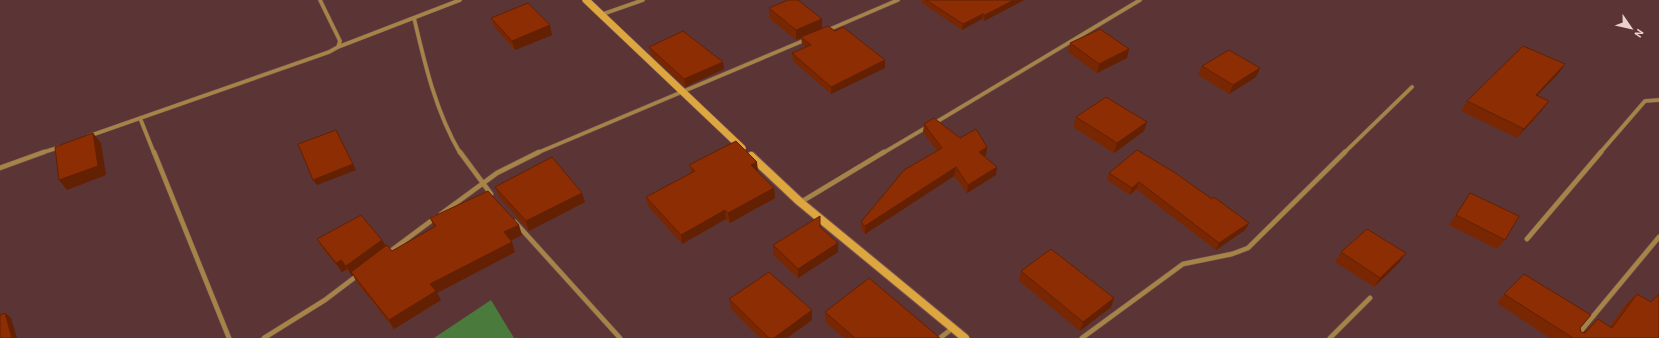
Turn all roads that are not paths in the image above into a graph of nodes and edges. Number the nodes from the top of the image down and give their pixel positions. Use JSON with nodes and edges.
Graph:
{"nodes":[{"id":1,"x":320,"y":0,"type":"edge"},
{"id":2,"x":460,"y":0,"type":"edge"},
{"id":3,"x":586,"y":0,"type":"edge"},
{"id":4,"x":643,"y":0,"type":"edge"},
{"id":5,"x":898,"y":0,"type":"edge"},
{"id":6,"x":1140,"y":0,"type":"edge"},
{"id":7,"x":603,"y":14,"type":"junction"},
{"id":8,"x":414,"y":18,"type":"junction"},
{"id":9,"x":825,"y":31,"type":"edge"},
{"id":10,"x":811,"y":37,"type":"edge"},
{"id":11,"x":338,"y":47,"type":"junction"},
{"id":12,"x":1412,"y":87,"type":"dead end"},
{"id":13,"x":681,"y":92,"type":"junction"},
{"id":14,"x":1659,"y":100,"type":"edge"},
{"id":15,"x":140,"y":118,"type":"junction"},
{"id":16,"x":81,"y":139,"type":"edge"},
{"id":17,"x":66,"y":144,"type":"edge"},
{"id":18,"x":0,"y":168,"type":"edge"},
{"id":19,"x":482,"y":184,"type":"junction"},
{"id":20,"x":492,"y":196,"type":"edge"},
{"id":21,"x":800,"y":202,"type":"junction"},
{"id":22,"x":514,"y":220,"type":"edge"},
{"id":23,"x":1659,"y":237,"type":"edge"},
{"id":24,"x":1527,"y":238,"type":"dead end"},
{"id":25,"x":386,"y":254,"type":"edge"},
{"id":26,"x":362,"y":273,"type":"edge"},
{"id":27,"x":1370,"y":298,"type":"dead end"},
{"id":28,"x":953,"y":328,"type":"junction"},
{"id":29,"x":229,"y":338,"type":"edge"},
{"id":30,"x":264,"y":338,"type":"edge"},
{"id":31,"x":620,"y":338,"type":"edge"},
{"id":32,"x":940,"y":338,"type":"edge"},
{"id":33,"x":965,"y":338,"type":"edge"},
{"id":34,"x":1082,"y":338,"type":"edge"},
{"id":35,"x":1330,"y":338,"type":"edge"},
{"id":36,"x":1575,"y":338,"type":"edge"}],
"edges":[{"from":1,"to":11,"type":"street"},
{"from":2,"to":8,"type":"street"},
{"from":3,"to":7,"type":"street"},
{"from":4,"to":7,"type":"street"},
{"from":5,"to":9,"type":"street"},
{"from":6,"to":21,"type":"street"},
{"from":7,"to":13,"type":"street"},
{"from":8,"to":11,"type":"street"},
{"from":8,"to":19,"type":"street"},
{"from":10,"to":13,"type":"street"},
{"from":11,"to":15,"type":"street"},
{"from":12,"to":34,"type":"street"},
{"from":13,"to":19,"type":"street"},
{"from":13,"to":21,"type":"street"},
{"from":14,"to":24,"type":"street"},
{"from":15,"to":16,"type":"street"},
{"from":15,"to":29,"type":"street"},
{"from":17,"to":18,"type":"street"},
{"from":19,"to":20,"type":"street"},
{"from":19,"to":25,"type":"street"},
{"from":21,"to":28,"type":"street"},
{"from":22,"to":31,"type":"street"},
{"from":23,"to":36,"type":"street"},
{"from":26,"to":30,"type":"street"},
{"from":27,"to":35,"type":"street"},
{"from":28,"to":32,"type":"street"},
{"from":28,"to":33,"type":"street"}]}
